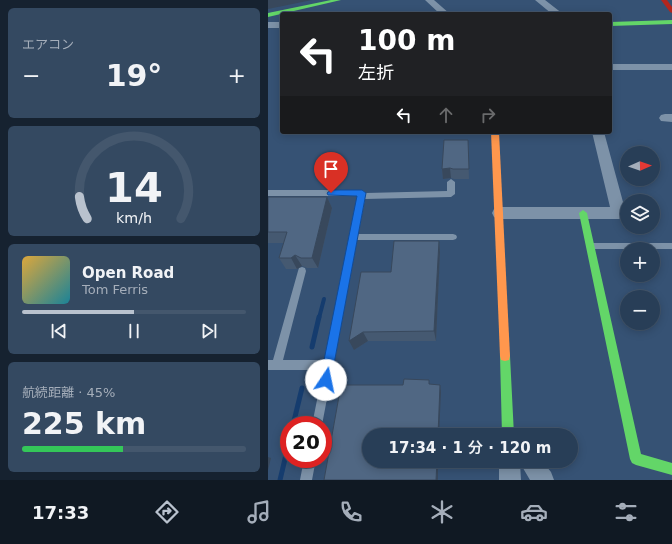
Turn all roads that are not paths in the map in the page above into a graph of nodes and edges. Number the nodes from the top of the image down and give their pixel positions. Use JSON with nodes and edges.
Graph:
{"nodes":[{"id":1,"x":338,"y":0,"type":"edge"},
{"id":2,"x":429,"y":0,"type":"edge"},
{"id":3,"x":539,"y":0,"type":"edge"},
{"id":4,"x":664,"y":0,"type":"edge"},
{"id":5,"x":672,"y":11,"type":"edge"},
{"id":6,"x":280,"y":12,"type":"edge"},
{"id":7,"x":282,"y":12,"type":"edge"},
{"id":8,"x":443,"y":12,"type":"edge"},
{"id":9,"x":555,"y":12,"type":"edge"},
{"id":10,"x":268,"y":15,"type":"edge"},
{"id":11,"x":672,"y":22,"type":"edge"},
{"id":12,"x":268,"y":24,"type":"edge"},
{"id":13,"x":280,"y":24,"type":"edge"},
{"id":14,"x":612,"y":24,"type":"edge"},
{"id":15,"x":612,"y":67,"type":"edge"},
{"id":16,"x":672,"y":67,"type":"edge"},
{"id":17,"x":495,"y":134,"type":"edge"},
{"id":18,"x":599,"y":134,"type":"edge"},
{"id":19,"x":451,"y":182,"type":"dead end"},
{"id":20,"x":268,"y":193,"type":"edge"},
{"id":21,"x":362,"y":196,"type":"junction"},
{"id":22,"x":498,"y":213,"type":"junction"},
{"id":23,"x":583,"y":213,"type":"junction"},
{"id":24,"x":354,"y":237,"type":"junction"},
{"id":25,"x":453,"y":237,"type":"dead end"},
{"id":26,"x":590,"y":246,"type":"junction"},
{"id":27,"x":672,"y":246,"type":"edge"},
{"id":28,"x":302,"y":270,"type":"edge"},
{"id":29,"x":272,"y":365,"type":"edge"},
{"id":30,"x":329,"y":365,"type":"junction"},
{"id":31,"x":319,"y":416,"type":"edge"},
{"id":32,"x":509,"y":428,"type":"edge"},
{"id":33,"x":308,"y":468,"type":"edge"},
{"id":34,"x":509,"y":468,"type":"edge"},
{"id":35,"x":534,"y":468,"type":"edge"},
{"id":36,"x":672,"y":469,"type":"edge"},
{"id":37,"x":306,"y":480,"type":"edge"},
{"id":38,"x":510,"y":480,"type":"edge"},
{"id":39,"x":543,"y":480,"type":"edge"}],
"edges":[{"from":1,"to":7,"type":"street"},
{"from":2,"to":8,"type":"street"},
{"from":3,"to":9,"type":"street"},
{"from":4,"to":5,"type":"street"},
{"from":6,"to":10,"type":"street"},
{"from":11,"to":14,"type":"street"},
{"from":12,"to":13,"type":"street"},
{"from":15,"to":16,"type":"street"},
{"from":17,"to":22,"type":"street"},
{"from":18,"to":23,"type":"street"},
{"from":19,"to":21,"type":"lane"},
{"from":20,"to":21,"type":"lane"},
{"from":21,"to":24,"type":"lane"},
{"from":22,"to":23,"type":"street"},
{"from":22,"to":32,"type":"street"},
{"from":23,"to":26,"type":"street"},
{"from":24,"to":25,"type":"lane"},
{"from":24,"to":30,"type":"lane"},
{"from":26,"to":27,"type":"lane"},
{"from":26,"to":36,"type":"street"},
{"from":28,"to":29,"type":"lane"},
{"from":29,"to":30,"type":"lane"},
{"from":30,"to":31,"type":"lane"},
{"from":33,"to":37,"type":"lane"},
{"from":34,"to":38,"type":"street"},
{"from":35,"to":39,"type":"street"}]}
